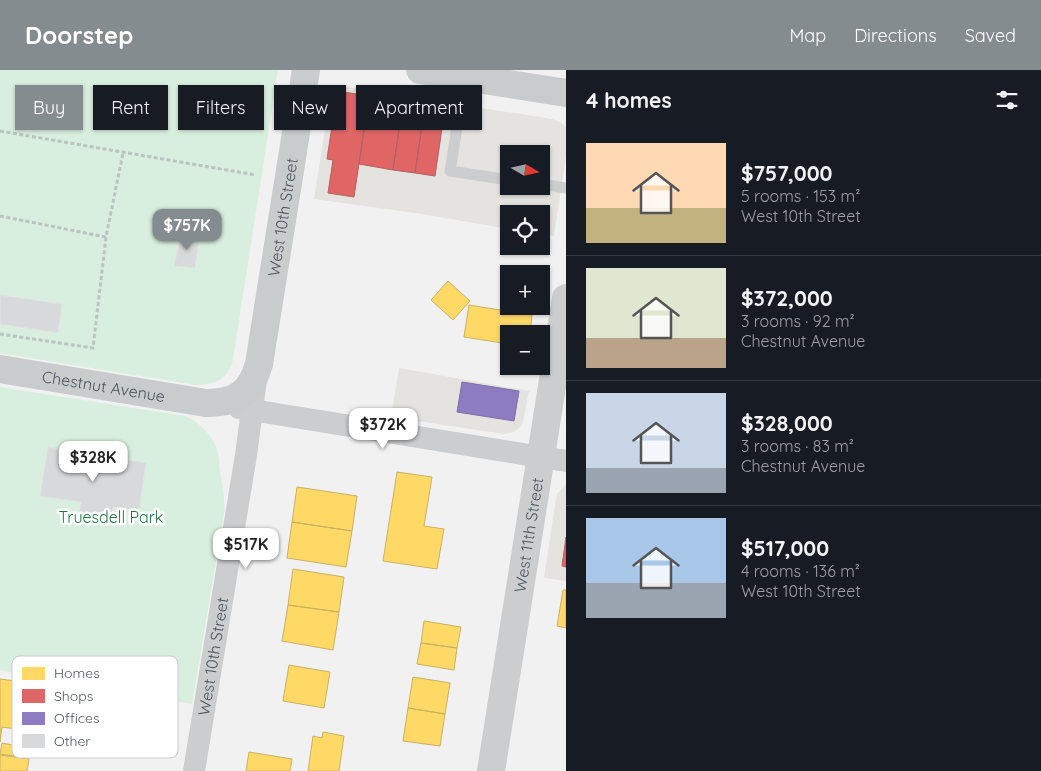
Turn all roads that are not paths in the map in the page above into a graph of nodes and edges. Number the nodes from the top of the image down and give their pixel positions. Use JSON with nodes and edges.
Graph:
{"nodes":[{"id":1,"x":306,"y":70,"type":"edge"},
{"id":2,"x":420,"y":70,"type":"edge"},
{"id":3,"x":465,"y":77,"type":"junction"},
{"id":4,"x":566,"y":93,"type":"edge"},
{"id":5,"x":500,"y":179,"type":"edge"},
{"id":6,"x":550,"y":185,"type":"edge"},
{"id":7,"x":566,"y":188,"type":"edge"},
{"id":8,"x":566,"y":298,"type":"edge"},
{"id":9,"x":0,"y":369,"type":"edge"},
{"id":10,"x":244,"y":404,"type":"junction"},
{"id":11,"x":553,"y":458,"type":"edge"},
{"id":12,"x":194,"y":771,"type":"edge"},
{"id":13,"x":492,"y":771,"type":"edge"}],
"edges":[{"from":1,"to":10,"type":"main road","name":"West 10th Street"},
{"from":2,"to":3,"type":"main road"},
{"from":3,"to":4,"type":"main road"},
{"from":3,"to":5,"type":"lane"},
{"from":6,"to":7,"type":"lane"},
{"from":8,"to":11,"type":"main road","name":"West 11th Street"},
{"from":9,"to":10,"type":"main road","name":"Chestnut Avenue"},
{"from":10,"to":11,"type":"street","name":"Chestnut Avenue"},
{"from":10,"to":12,"type":"street","name":"West 10th Street"},
{"from":11,"to":13,"type":"main road","name":"West 11th Street"}]}
